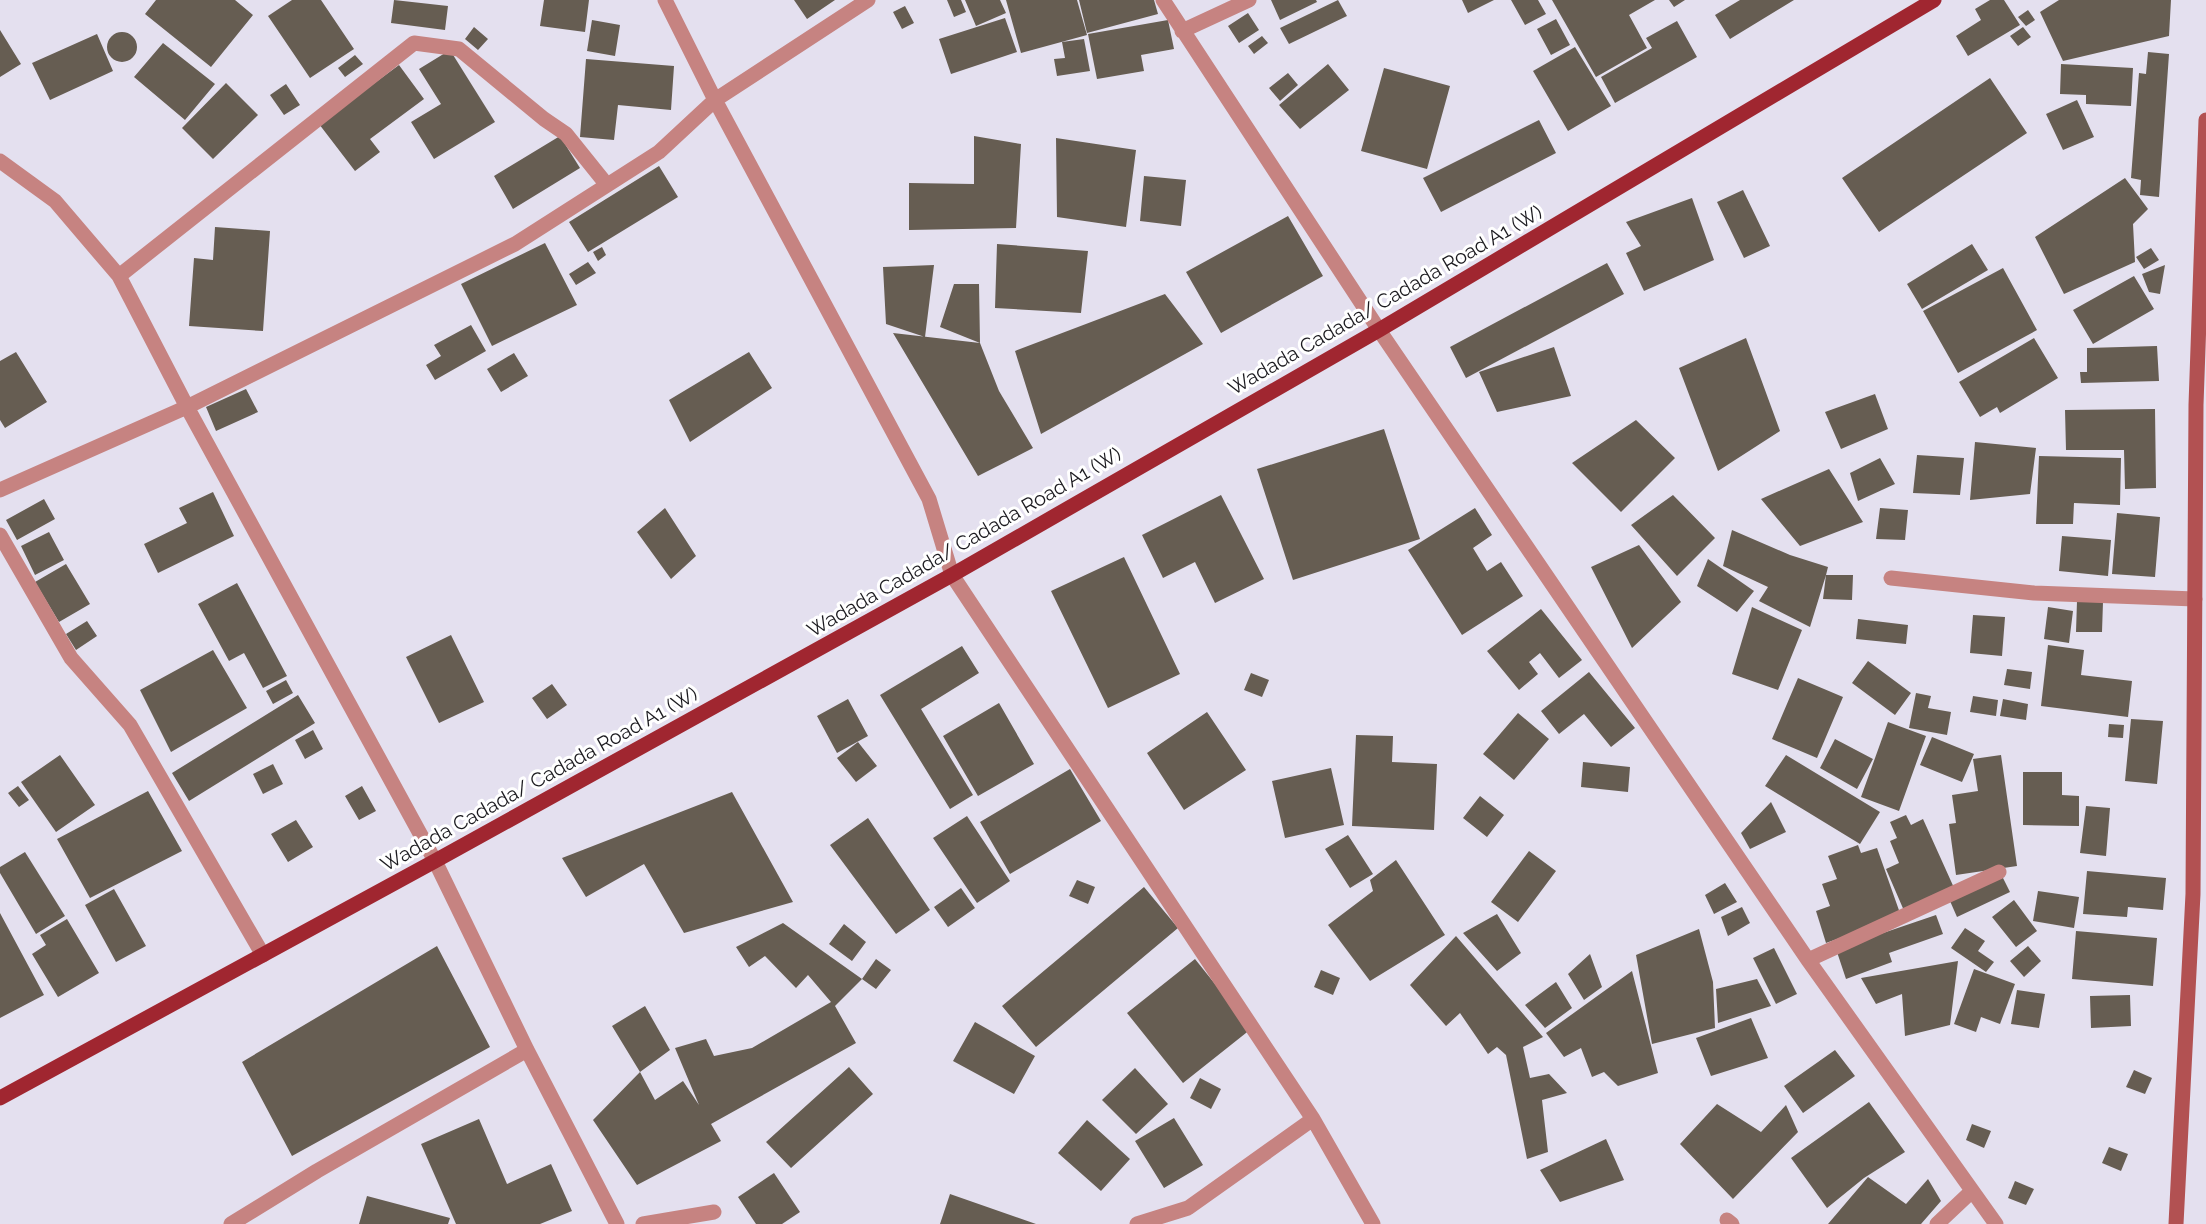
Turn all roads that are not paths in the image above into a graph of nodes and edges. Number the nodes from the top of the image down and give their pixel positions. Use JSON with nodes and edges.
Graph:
{"nodes":[{"id":1,"x":665,"y":0,"type":"edge"},
{"id":2,"x":868,"y":0,"type":"edge"},
{"id":3,"x":1163,"y":0,"type":"edge"},
{"id":4,"x":1249,"y":0,"type":"edge"},
{"id":5,"x":1934,"y":0,"type":"edge"},
{"id":6,"x":1182,"y":31,"type":"junction"},
{"id":7,"x":716,"y":100,"type":"junction"},
{"id":8,"x":2206,"y":120,"type":"edge"},
{"id":9,"x":0,"y":161,"type":"edge"},
{"id":10,"x":607,"y":185,"type":"junction"},
{"id":11,"x":119,"y":276,"type":"junction"},
{"id":12,"x":1379,"y":330,"type":"junction"},
{"id":13,"x":187,"y":407,"type":"junction"},
{"id":14,"x":0,"y":490,"type":"edge"},
{"id":15,"x":0,"y":535,"type":"edge"},
{"id":16,"x":952,"y":575,"type":"junction"},
{"id":17,"x":1891,"y":578,"type":"dead end"},
{"id":18,"x":2195,"y":599,"type":"junction"},
{"id":19,"x":435,"y":861,"type":"junction"},
{"id":20,"x":1999,"y":872,"type":"dead end"},
{"id":21,"x":2200,"y":892,"type":"edge"},
{"id":22,"x":263,"y":955,"type":"junction"},
{"id":23,"x":1808,"y":960,"type":"junction"},
{"id":24,"x":527,"y":1050,"type":"junction"},
{"id":25,"x":0,"y":1098,"type":"edge"},
{"id":26,"x":1313,"y":1119,"type":"junction"},
{"id":27,"x":1972,"y":1191,"type":"junction"},
{"id":28,"x":714,"y":1212,"type":"dead end"},
{"id":29,"x":1175,"y":1218,"type":"edge"},
{"id":30,"x":231,"y":1224,"type":"edge"},
{"id":31,"x":616,"y":1224,"type":"edge"},
{"id":32,"x":643,"y":1224,"type":"edge"},
{"id":33,"x":1137,"y":1224,"type":"edge"},
{"id":34,"x":1373,"y":1224,"type":"edge"},
{"id":35,"x":1937,"y":1224,"type":"edge"},
{"id":36,"x":1996,"y":1224,"type":"edge"},
{"id":37,"x":2175,"y":1224,"type":"edge"}],
"edges":[{"from":1,"to":7,"type":"street"},
{"from":2,"to":7,"type":"street"},
{"from":3,"to":6,"type":"street"},
{"from":4,"to":6,"type":"street"},
{"from":5,"to":12,"type":"main road","name":"Wadada Cadada/ Cadada Road A1 (W)"},
{"from":6,"to":12,"type":"street"},
{"from":7,"to":10,"type":"street"},
{"from":7,"to":16,"type":"street"},
{"from":8,"to":18,"type":"street"},
{"from":9,"to":11,"type":"street"},
{"from":10,"to":11,"type":"street"},
{"from":10,"to":13,"type":"street"},
{"from":11,"to":13,"type":"street"},
{"from":12,"to":16,"type":"main road","name":"Wadada Cadada/ Cadada Road A1 (W)"},
{"from":12,"to":23,"type":"street"},
{"from":13,"to":14,"type":"street"},
{"from":13,"to":19,"type":"street"},
{"from":15,"to":22,"type":"street"},
{"from":16,"to":19,"type":"main road","name":"Wadada Cadada/ Cadada Road A1 (W)"},
{"from":16,"to":26,"type":"street"},
{"from":17,"to":18,"type":"street"},
{"from":18,"to":21,"type":"street"},
{"from":19,"to":22,"type":"main road","name":"Wadada Cadada/ Cadada Road A1 (W)"},
{"from":19,"to":24,"type":"street"},
{"from":20,"to":23,"type":"street"},
{"from":21,"to":37,"type":"street"},
{"from":22,"to":25,"type":"main road","name":"Wadada Cadada/ Cadada Road A1 (W)"},
{"from":23,"to":27,"type":"street"},
{"from":24,"to":30,"type":"street"},
{"from":24,"to":31,"type":"street"},
{"from":26,"to":29,"type":"street"},
{"from":26,"to":34,"type":"street"},
{"from":27,"to":35,"type":"street"},
{"from":27,"to":36,"type":"street"},
{"from":28,"to":32,"type":"street"},
{"from":29,"to":33,"type":"street"}]}
